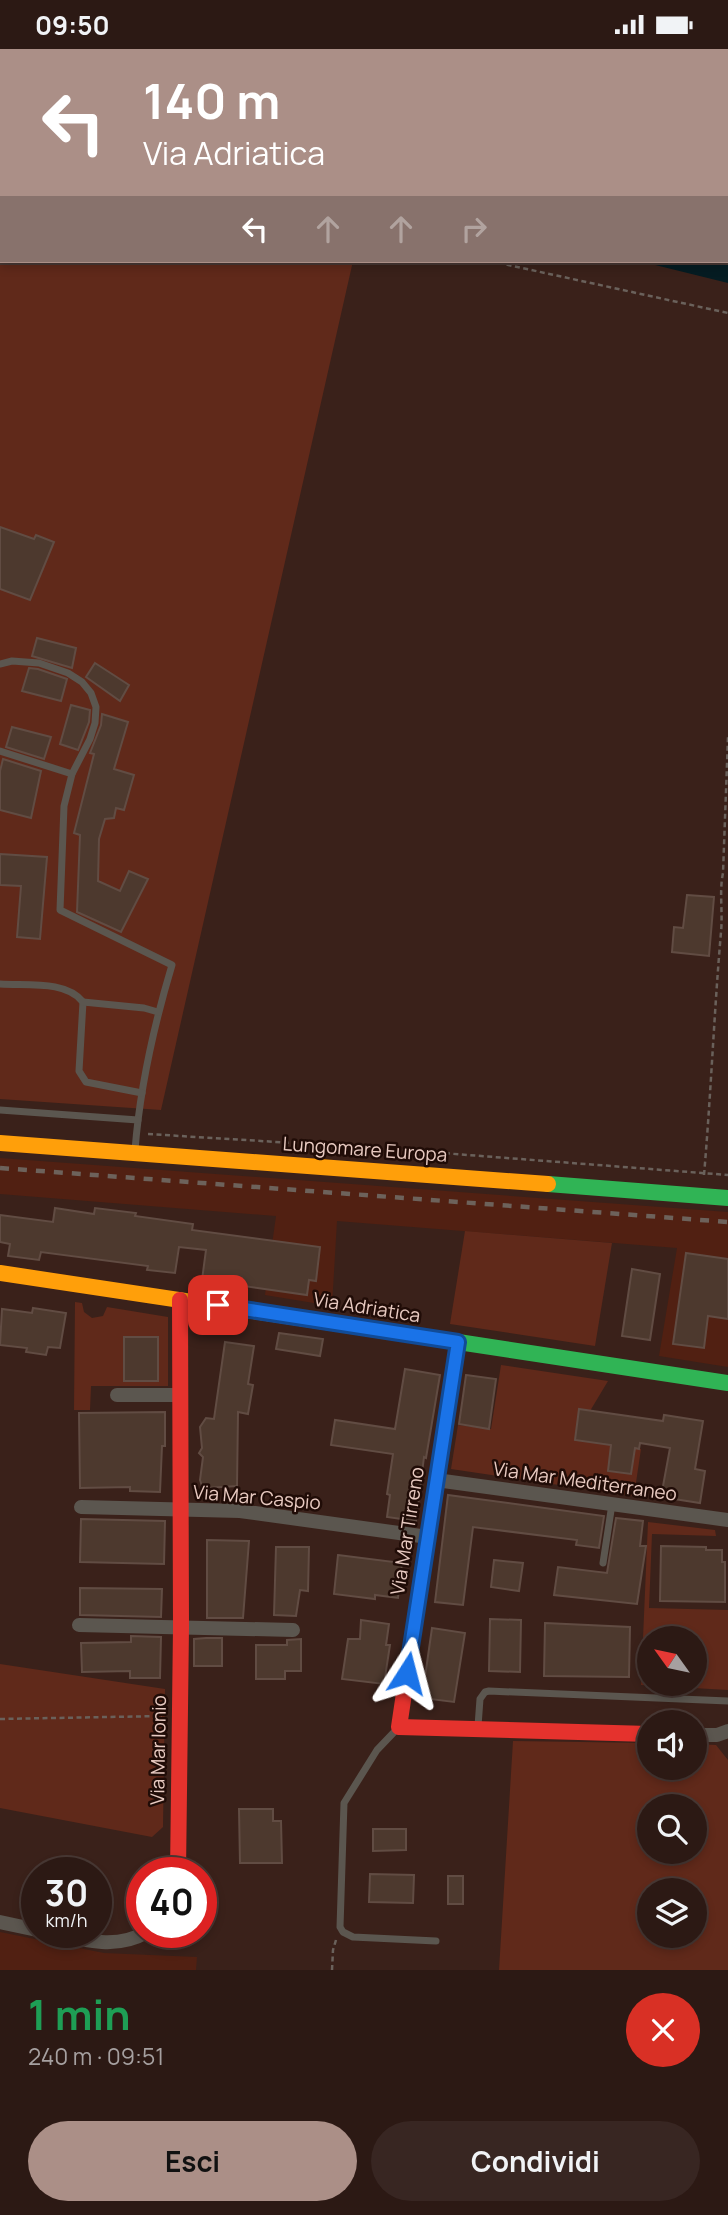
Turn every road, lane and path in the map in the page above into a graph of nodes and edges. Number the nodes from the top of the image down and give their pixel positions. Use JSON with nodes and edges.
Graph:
{"nodes":[{"id":1,"x":499,"y":263,"type":"edge"},
{"id":2,"x":728,"y":313,"type":"edge"},
{"id":3,"x":0,"y":664,"type":"edge"},
{"id":4,"x":728,"y":737,"type":"edge"},
{"id":5,"x":0,"y":751,"type":"edge"},
{"id":6,"x":72,"y":774,"type":"junction"},
{"id":7,"x":0,"y":984,"type":"edge"},
{"id":8,"x":83,"y":1002,"type":"junction"},
{"id":9,"x":158,"y":1013,"type":"junction"},
{"id":10,"x":142,"y":1093,"type":"junction"},
{"id":11,"x":0,"y":1110,"type":"edge"},
{"id":12,"x":138,"y":1120,"type":"junction"},
{"id":13,"x":158,"y":1135,"type":"dead end"},
{"id":14,"x":0,"y":1143,"type":"edge"},
{"id":15,"x":135,"y":1154,"type":"junction"},
{"id":16,"x":704,"y":1174,"type":"junction"},
{"id":17,"x":728,"y":1175,"type":"edge"},
{"id":18,"x":702,"y":1196,"type":"junction"},
{"id":19,"x":728,"y":1198,"type":"edge"},
{"id":20,"x":0,"y":1273,"type":"edge"},
{"id":21,"x":180,"y":1300,"type":"junction"},
{"id":22,"x":458,"y":1342,"type":"junction"},
{"id":23,"x":728,"y":1383,"type":"edge"},
{"id":24,"x":117,"y":1395,"type":"dead end"},
{"id":25,"x":180,"y":1395,"type":"junction"},
{"id":26,"x":436,"y":1480,"type":"junction"},
{"id":27,"x":612,"y":1504,"type":"junction"},
{"id":28,"x":81,"y":1507,"type":"dead end"},
{"id":29,"x":181,"y":1509,"type":"junction"},
{"id":30,"x":728,"y":1520,"type":"edge"},
{"id":31,"x":428,"y":1537,"type":"junction"},
{"id":32,"x":603,"y":1563,"type":"dead end"},
{"id":33,"x":79,"y":1625,"type":"dead end"},
{"id":34,"x":181,"y":1627,"type":"junction"},
{"id":35,"x":293,"y":1630,"type":"dead end"},
{"id":36,"x":728,"y":1701,"type":"edge"},
{"id":37,"x":180,"y":1716,"type":"junction"},
{"id":38,"x":0,"y":1719,"type":"edge"},
{"id":39,"x":399,"y":1727,"type":"junction"},
{"id":40,"x":477,"y":1730,"type":"junction"},
{"id":41,"x":728,"y":1731,"type":"edge"},
{"id":42,"x":637,"y":1734,"type":"edge"},
{"id":43,"x":707,"y":1735,"type":"edge"},
{"id":44,"x":178,"y":1857,"type":"edge"},
{"id":45,"x":0,"y":1922,"type":"edge"},
{"id":46,"x":21,"y":1927,"type":"edge"},
{"id":47,"x":340,"y":1927,"type":"junction"},
{"id":48,"x":436,"y":1941,"type":"dead end"},
{"id":49,"x":332,"y":1970,"type":"edge"}],
"edges":[{"from":1,"to":2,"type":"path"},
{"from":3,"to":6,"type":"lane"},
{"from":4,"to":16,"type":"path"},
{"from":5,"to":6,"type":"lane"},
{"from":6,"to":9,"type":"lane"},
{"from":7,"to":8,"type":"lane"},
{"from":8,"to":9,"type":"lane"},
{"from":8,"to":10,"type":"lane"},
{"from":9,"to":10,"type":"lane"},
{"from":10,"to":12,"type":"lane"},
{"from":11,"to":12,"type":"lane"},
{"from":12,"to":15,"type":"lane"},
{"from":13,"to":16,"type":"path"},
{"from":14,"to":15,"type":"street","name":"Lungomare Europa"},
{"from":15,"to":18,"type":"street","name":"Lungomare Europa"},
{"from":16,"to":17,"type":"path"},
{"from":16,"to":18,"type":"path"},
{"from":18,"to":19,"type":"street","name":"Lungomare Europa"},
{"from":20,"to":21,"type":"street","name":"Via Adriatica"},
{"from":21,"to":22,"type":"street","name":"Via Adriatica"},
{"from":21,"to":25,"type":"street","name":"Via Mar Ionio"},
{"from":22,"to":23,"type":"street","name":"Via Adriatica"},
{"from":22,"to":26,"type":"street","name":"Via Mar Tirreno"},
{"from":24,"to":25,"type":"street"},
{"from":25,"to":29,"type":"street","name":"Via Mar Ionio"},
{"from":26,"to":27,"type":"street","name":"Via Mar Mediterraneo"},
{"from":26,"to":31,"type":"street","name":"Via Mar Tirreno"},
{"from":27,"to":30,"type":"street","name":"Via Mar Mediterraneo"},
{"from":27,"to":32,"type":"lane"},
{"from":28,"to":29,"type":"street","name":"Via Mar Caspio"},
{"from":29,"to":31,"type":"street","name":"Via Mar Caspio"},
{"from":29,"to":34,"type":"street","name":"Via Mar Ionio"},
{"from":31,"to":39,"type":"street","name":"Via Mar Tirreno"},
{"from":33,"to":34,"type":"street"},
{"from":34,"to":35,"type":"street"},
{"from":34,"to":37,"type":"street","name":"Via Mar Ionio"},
{"from":36,"to":40,"type":"lane"},
{"from":37,"to":38,"type":"path"},
{"from":37,"to":44,"type":"street","name":"Via Mar Ionio"},
{"from":39,"to":40,"type":"street"},
{"from":39,"to":47,"type":"lane"},
{"from":40,"to":42,"type":"street"},
{"from":41,"to":43,"type":"street"},
{"from":45,"to":46,"type":"street"},
{"from":47,"to":48,"type":"lane"},
{"from":47,"to":49,"type":"path"}]}
